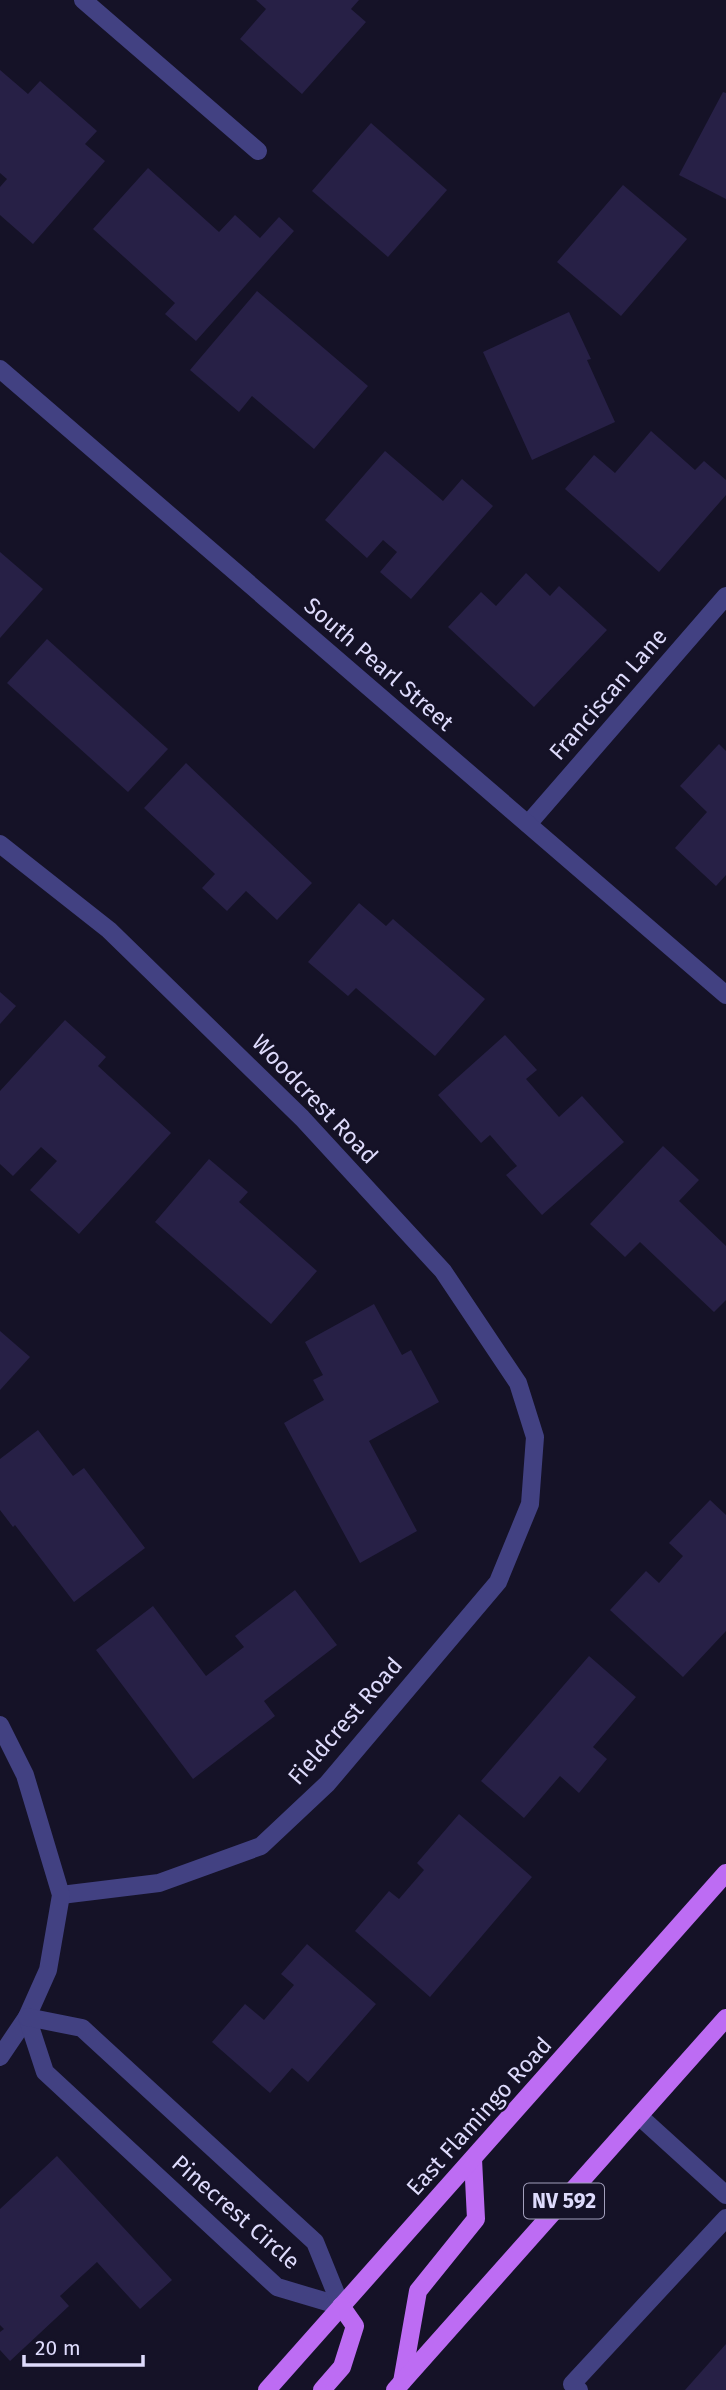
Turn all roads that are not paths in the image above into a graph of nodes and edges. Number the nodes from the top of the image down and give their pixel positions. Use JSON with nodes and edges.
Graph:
{"nodes":[{"id":1,"x":83,"y":0,"type":"edge"},
{"id":2,"x":258,"y":151,"type":"dead end"},
{"id":3,"x":0,"y":369,"type":"edge"},
{"id":4,"x":726,"y":596,"type":"edge"},
{"id":5,"x":528,"y":824,"type":"junction"},
{"id":6,"x":0,"y":844,"type":"edge"},
{"id":7,"x":726,"y":995,"type":"edge"},
{"id":8,"x":535,"y":1437,"type":"joint"},
{"id":9,"x":0,"y":1725,"type":"edge"},
{"id":10,"x":726,"y":1873,"type":"edge"},
{"id":11,"x":61,"y":1895,"type":"junction"},
{"id":12,"x":27,"y":2017,"type":"junction"},
{"id":13,"x":726,"y":2018,"type":"edge"},
{"id":14,"x":0,"y":2057,"type":"edge"},
{"id":15,"x":639,"y":2116,"type":"junction"},
{"id":16,"x":473,"y":2160,"type":"junction"},
{"id":17,"x":726,"y":2195,"type":"edge"},
{"id":18,"x":726,"y":2218,"type":"edge"},
{"id":19,"x":341,"y":2306,"type":"junction"},
{"id":20,"x":402,"y":2388,"type":"edge"},
{"id":21,"x":267,"y":2390,"type":"edge"},
{"id":22,"x":322,"y":2390,"type":"edge"},
{"id":23,"x":579,"y":2390,"type":"edge"}],
"edges":[{"from":1,"to":2,"type":"street"},
{"from":3,"to":5,"type":"street","name":"South Pearl Street"},
{"from":4,"to":5,"type":"street","name":"Franciscan Lane"},
{"from":5,"to":7,"type":"street","name":"South Pearl Street"},
{"from":6,"to":8,"type":"street","name":"Woodcrest Road"},
{"from":8,"to":11,"type":"street","name":"Fieldcrest Road"},
{"from":9,"to":11,"type":"street"},
{"from":10,"to":16,"type":"main road","name":"East Flamingo Road"},
{"from":11,"to":12,"type":"street"},
{"from":12,"to":14,"type":"street"},
{"from":12,"to":19,"type":"street","name":"Pinecrest Circle"},
{"from":12,"to":19,"type":"street","name":"Pinecrest Circle"},
{"from":13,"to":15,"type":"main road","number":"NV 592"},
{"from":15,"to":17,"type":"street"},
{"from":15,"to":20,"type":"main road","number":"NV 592"},
{"from":16,"to":19,"type":"main road","name":"East Flamingo Road"},
{"from":16,"to":20,"type":"main road"},
{"from":18,"to":23,"type":"street"},
{"from":19,"to":21,"type":"main road","name":"East Flamingo Road"},
{"from":19,"to":22,"type":"main road"}]}
